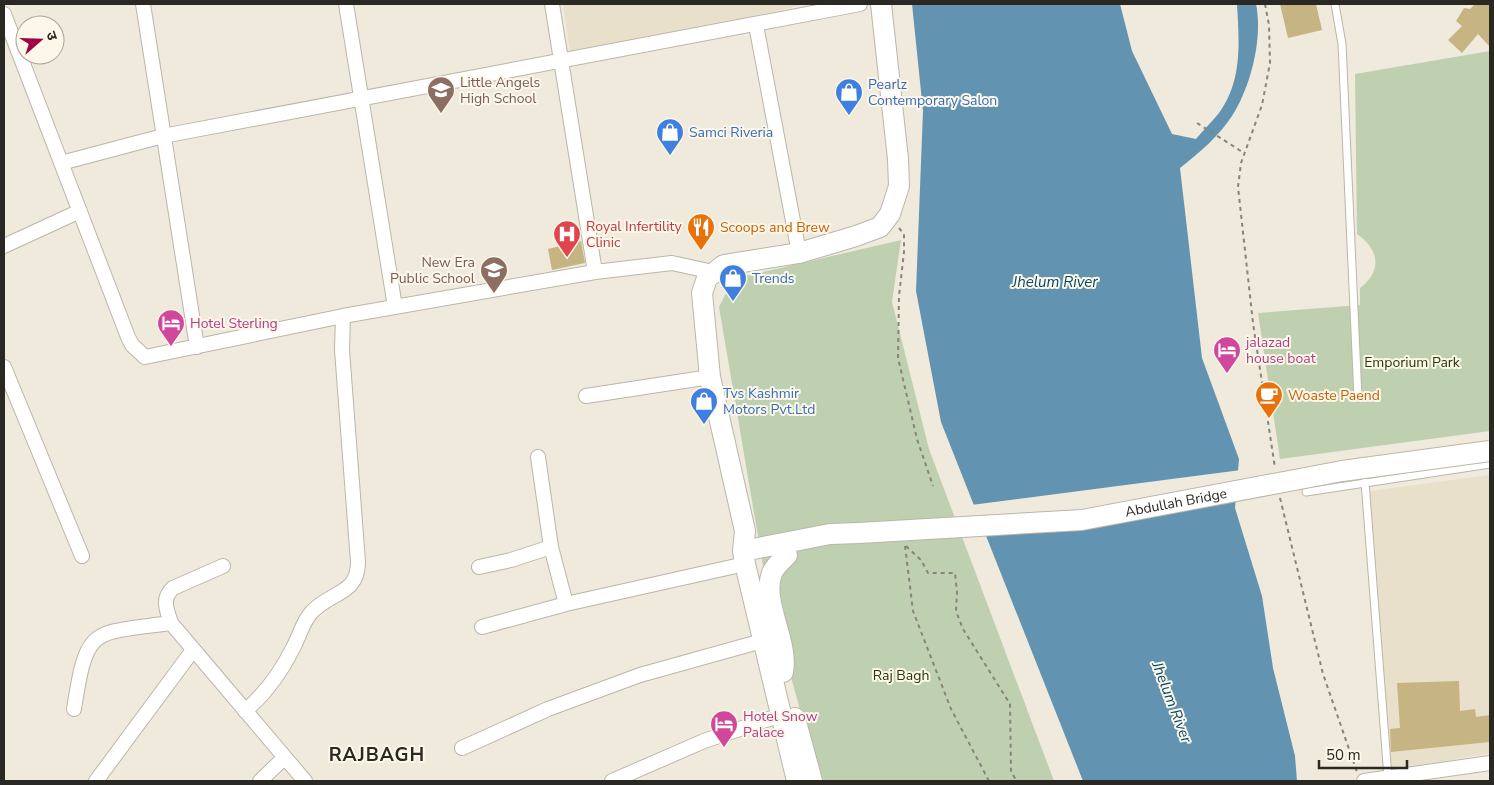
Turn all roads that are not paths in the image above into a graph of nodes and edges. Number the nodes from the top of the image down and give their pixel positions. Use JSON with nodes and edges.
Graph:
{"nodes":[{"id":1,"x":143,"y":4,"type":"edge"},
{"id":2,"x":346,"y":4,"type":"edge"},
{"id":3,"x":552,"y":4,"type":"edge"},
{"id":4,"x":860,"y":4,"type":"edge"},
{"id":5,"x":880,"y":4,"type":"edge"},
{"id":6,"x":1335,"y":4,"type":"edge"},
{"id":7,"x":4,"y":14,"type":"edge"},
{"id":8,"x":756,"y":25,"type":"junction"},
{"id":9,"x":561,"y":60,"type":"junction"},
{"id":10,"x":361,"y":98,"type":"junction"},
{"id":11,"x":163,"y":136,"type":"junction"},
{"id":12,"x":61,"y":163,"type":"junction"},
{"id":13,"x":80,"y":211,"type":"junction"},
{"id":14,"x":4,"y":246,"type":"edge"},
{"id":15,"x":799,"y":252,"type":"junction"},
{"id":16,"x":595,"y":272,"type":"junction"},
{"id":17,"x":714,"y":272,"type":"junction"},
{"id":18,"x":395,"y":306,"type":"junction"},
{"id":19,"x":343,"y":316,"type":"junction"},
{"id":20,"x":197,"y":346,"type":"junction"},
{"id":21,"x":4,"y":367,"type":"edge"},
{"id":22,"x":710,"y":377,"type":"junction"},
{"id":23,"x":586,"y":396,"type":"dead end"},
{"id":24,"x":1358,"y":398,"type":"dead end"},
{"id":25,"x":1490,"y":451,"type":"edge"},
{"id":26,"x":538,"y":458,"type":"dead end"},
{"id":27,"x":1490,"y":464,"type":"edge"},
{"id":28,"x":1364,"y":482,"type":"junction"},
{"id":29,"x":1306,"y":492,"type":"dead end"},
{"id":30,"x":852,"y":534,"type":"junction"},
{"id":31,"x":551,"y":548,"type":"junction"},
{"id":32,"x":748,"y":551,"type":"junction"},
{"id":33,"x":787,"y":555,"type":"junction"},
{"id":34,"x":82,"y":556,"type":"dead end"},
{"id":35,"x":223,"y":566,"type":"dead end"},
{"id":36,"x":479,"y":567,"type":"dead end"},
{"id":37,"x":566,"y":604,"type":"junction"},
{"id":38,"x":171,"y":623,"type":"junction"},
{"id":39,"x":482,"y":627,"type":"dead end"},
{"id":40,"x":762,"y":641,"type":"junction"},
{"id":41,"x":193,"y":650,"type":"junction"},
{"id":42,"x":783,"y":672,"type":"junction"},
{"id":43,"x":74,"y":710,"type":"dead end"},
{"id":44,"x":245,"y":712,"type":"junction"},
{"id":45,"x":780,"y":715,"type":"junction"},
{"id":46,"x":462,"y":748,"type":"dead end"},
{"id":47,"x":284,"y":758,"type":"junction"},
{"id":48,"x":1490,"y":763,"type":"edge"},
{"id":49,"x":1360,"y":777,"type":"edge"},
{"id":50,"x":1388,"y":777,"type":"junction"},
{"id":51,"x":96,"y":781,"type":"edge"},
{"id":52,"x":260,"y":781,"type":"edge"},
{"id":53,"x":305,"y":781,"type":"edge"},
{"id":54,"x":612,"y":781,"type":"edge"},
{"id":55,"x":797,"y":781,"type":"edge"},
{"id":56,"x":812,"y":781,"type":"edge"}],
"edges":[{"from":1,"to":11,"type":"street"},
{"from":2,"to":10,"type":"street"},
{"from":3,"to":9,"type":"street"},
{"from":4,"to":8,"type":"street"},
{"from":5,"to":15,"type":"main road"},
{"from":6,"to":24,"type":"lane"},
{"from":7,"to":12,"type":"street"},
{"from":8,"to":9,"type":"street"},
{"from":8,"to":15,"type":"street"},
{"from":9,"to":10,"type":"street"},
{"from":9,"to":16,"type":"street"},
{"from":10,"to":11,"type":"street"},
{"from":10,"to":18,"type":"street"},
{"from":11,"to":12,"type":"street"},
{"from":11,"to":20,"type":"street"},
{"from":12,"to":13,"type":"street"},
{"from":13,"to":14,"type":"street"},
{"from":13,"to":20,"type":"street"},
{"from":15,"to":17,"type":"main road"},
{"from":16,"to":17,"type":"street"},
{"from":16,"to":18,"type":"street"},
{"from":17,"to":22,"type":"main road"},
{"from":18,"to":19,"type":"street"},
{"from":19,"to":20,"type":"street"},
{"from":19,"to":44,"type":"street"},
{"from":21,"to":34,"type":"street"},
{"from":22,"to":23,"type":"street"},
{"from":22,"to":32,"type":"main road"},
{"from":25,"to":30,"type":"main road","name":"Abdullah Bridge","bridge":true},
{"from":26,"to":31,"type":"street"},
{"from":27,"to":28,"type":"lane"},
{"from":28,"to":29,"type":"lane"},
{"from":28,"to":50,"type":"lane"},
{"from":30,"to":32,"type":"main road","name":"Abdullah Bridge"},
{"from":30,"to":33,"type":"main road"},
{"from":31,"to":36,"type":"street"},
{"from":31,"to":37,"type":"street"},
{"from":32,"to":33,"type":"main road"},
{"from":32,"to":37,"type":"street"},
{"from":32,"to":40,"type":"main road"},
{"from":32,"to":42,"type":"main road"},
{"from":33,"to":42,"type":"main road"},
{"from":35,"to":38,"type":"street"},
{"from":37,"to":39,"type":"street"},
{"from":38,"to":41,"type":"street"},
{"from":38,"to":43,"type":"street"},
{"from":40,"to":45,"type":"main road"},
{"from":40,"to":46,"type":"street"},
{"from":41,"to":44,"type":"street"},
{"from":41,"to":51,"type":"street"},
{"from":42,"to":56,"type":"main road"},
{"from":44,"to":47,"type":"street"},
{"from":45,"to":54,"type":"street"},
{"from":45,"to":55,"type":"main road"},
{"from":47,"to":52,"type":"street"},
{"from":47,"to":53,"type":"street"},
{"from":48,"to":50,"type":"street"},
{"from":49,"to":50,"type":"street"}]}
